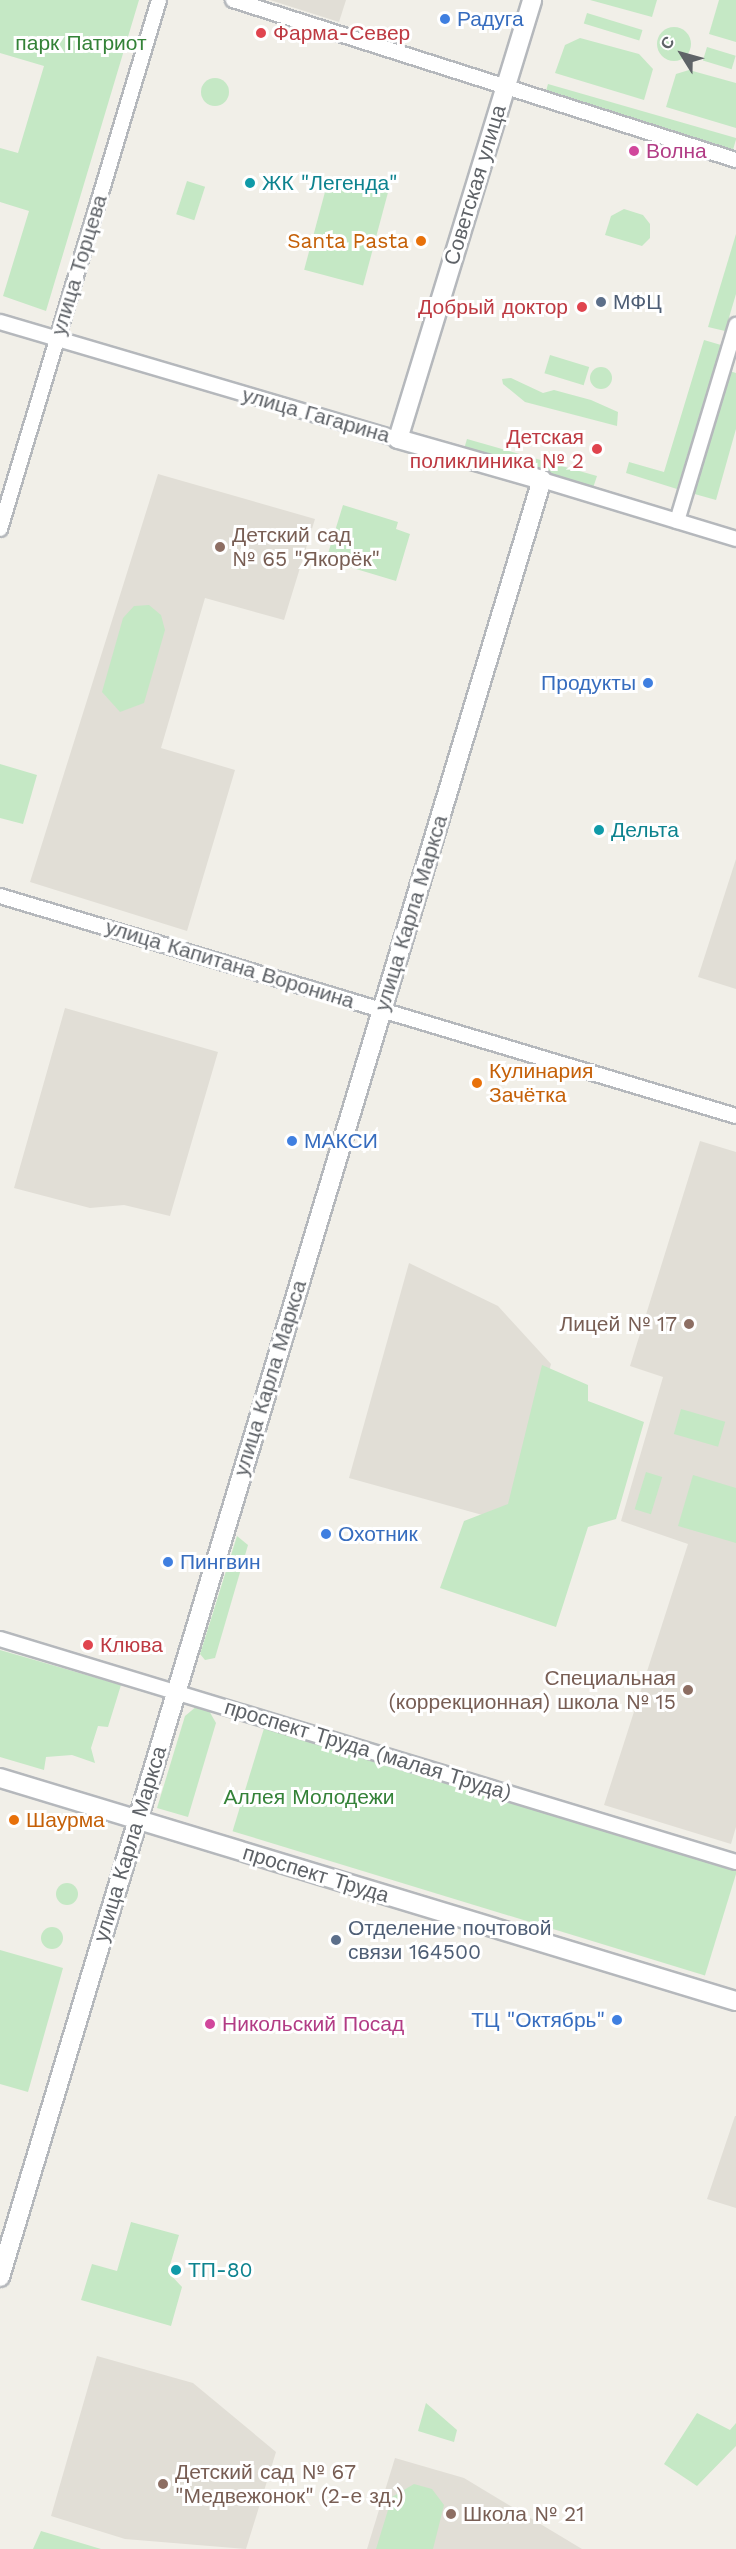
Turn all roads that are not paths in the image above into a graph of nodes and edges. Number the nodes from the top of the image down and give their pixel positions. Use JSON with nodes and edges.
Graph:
{"nodes":[{"id":1,"x":159,"y":0,"type":"edge"},
{"id":2,"x":233,"y":0,"type":"edge"},
{"id":3,"x":532,"y":0,"type":"edge"},
{"id":4,"x":505,"y":87,"type":"junction"},
{"id":5,"x":736,"y":160,"type":"edge"},
{"id":6,"x":0,"y":322,"type":"edge"},
{"id":7,"x":736,"y":325,"type":"edge"},
{"id":8,"x":57,"y":339,"type":"junction"},
{"id":9,"x":398,"y":439,"type":"junction"},
{"id":10,"x":542,"y":480,"type":"junction"},
{"id":11,"x":677,"y":521,"type":"junction"},
{"id":12,"x":0,"y":529,"type":"edge"},
{"id":13,"x":736,"y":538,"type":"edge"},
{"id":14,"x":0,"y":896,"type":"edge"},
{"id":15,"x":382,"y":1010,"type":"junction"},
{"id":16,"x":736,"y":1116,"type":"edge"},
{"id":17,"x":0,"y":1639,"type":"edge"},
{"id":18,"x":176,"y":1691,"type":"junction"},
{"id":19,"x":0,"y":1778,"type":"edge"},
{"id":20,"x":138,"y":1819,"type":"junction"},
{"id":21,"x":736,"y":1862,"type":"edge"},
{"id":22,"x":736,"y":2001,"type":"edge"},
{"id":23,"x":0,"y":2277,"type":"edge"}],
"edges":[{"from":1,"to":8,"type":"street","name":"улица Торцева"},
{"from":2,"to":4,"type":"street"},
{"from":3,"to":4,"type":"street","name":"Советская улица"},
{"from":4,"to":5,"type":"street"},
{"from":4,"to":9,"type":"street","name":"Советская улица"},
{"from":6,"to":8,"type":"street","name":"улица Гагарина"},
{"from":7,"to":11,"type":"street"},
{"from":8,"to":9,"type":"street","name":"улица Гагарина"},
{"from":8,"to":12,"type":"street","name":"улица Торцева"},
{"from":9,"to":10,"type":"street","name":"улица Гагарина"},
{"from":10,"to":11,"type":"street","name":"улица Гагарина"},
{"from":10,"to":15,"type":"street","name":"улица Карла Маркса"},
{"from":11,"to":13,"type":"street","name":"улица Гагарина"},
{"from":14,"to":15,"type":"street","name":"улица Капитана Воронина"},
{"from":15,"to":16,"type":"street","name":"улица Капитана Воронина"},
{"from":15,"to":18,"type":"street","name":"улица Карла Маркса"},
{"from":17,"to":18,"type":"street","name":"проспект Труда (малая Труда)"},
{"from":18,"to":20,"type":"street","name":"улица Карла Маркса"},
{"from":18,"to":21,"type":"street","name":"проспект Труда (малая Труда)"},
{"from":19,"to":20,"type":"street","name":"проспект Труда"},
{"from":20,"to":22,"type":"street","name":"проспект Труда"},
{"from":20,"to":23,"type":"street","name":"улица Карла Маркса"}]}
